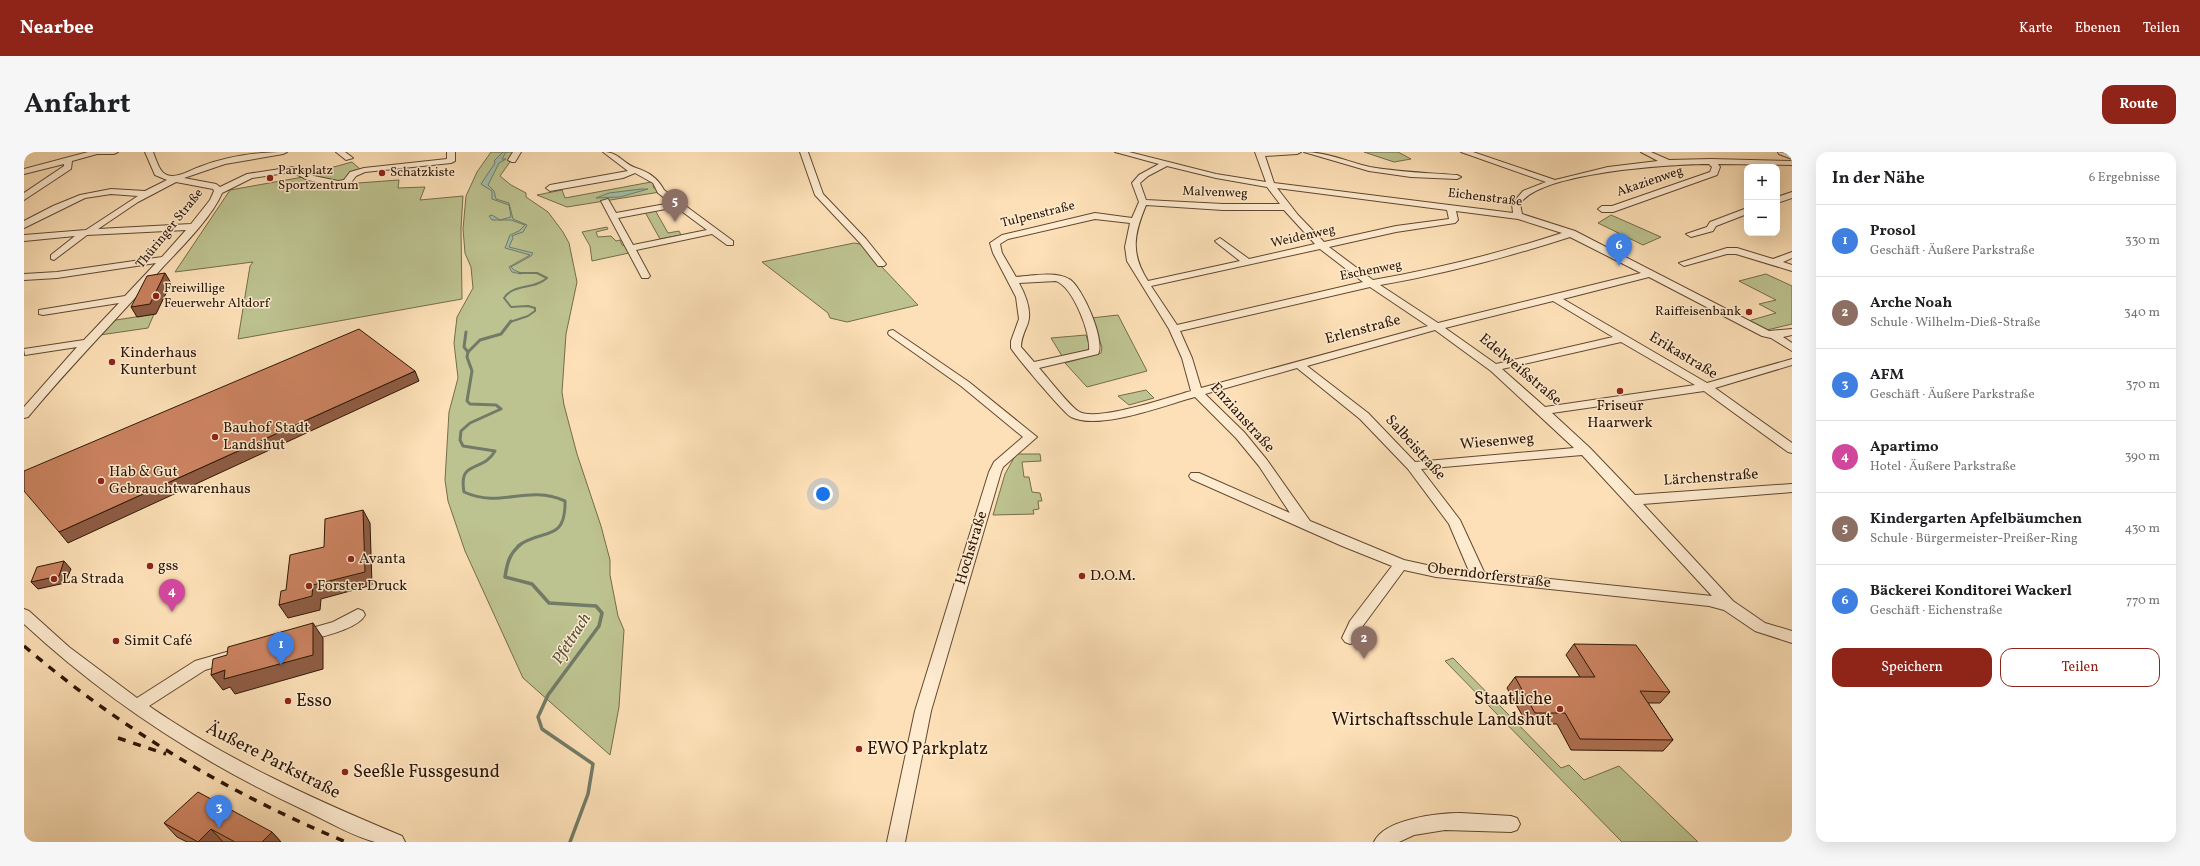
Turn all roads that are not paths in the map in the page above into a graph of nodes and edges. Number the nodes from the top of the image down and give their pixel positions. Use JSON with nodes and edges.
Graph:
{"nodes":[{"id":1,"x":97,"y":152,"type":"edge"},
{"id":2,"x":114,"y":152,"type":"edge"},
{"id":3,"x":149,"y":152,"type":"edge"},
{"id":4,"x":283,"y":152,"type":"edge"},
{"id":5,"x":340,"y":152,"type":"edge"},
{"id":6,"x":451,"y":152,"type":"edge"},
{"id":7,"x":517,"y":152,"type":"edge"},
{"id":8,"x":608,"y":152,"type":"edge"},
{"id":9,"x":804,"y":152,"type":"edge"},
{"id":10,"x":1119,"y":152,"type":"edge"},
{"id":11,"x":1297,"y":152,"type":"edge"},
{"id":12,"x":1308,"y":152,"type":"edge"},
{"id":13,"x":1465,"y":152,"type":"edge"},
{"id":14,"x":1645,"y":152,"type":"edge"},
{"id":15,"x":1722,"y":152,"type":"edge"},
{"id":16,"x":1782,"y":152,"type":"edge"},
{"id":17,"x":1259,"y":153,"type":"edge"},
{"id":18,"x":1792,"y":157,"type":"edge"},
{"id":19,"x":349,"y":158,"type":"dead end"},
{"id":20,"x":512,"y":160,"type":"dead end"},
{"id":21,"x":68,"y":161,"type":"junction"},
{"id":22,"x":1711,"y":161,"type":"junction"},
{"id":23,"x":1739,"y":161,"type":"junction"},
{"id":24,"x":1666,"y":162,"type":"junction"},
{"id":25,"x":1780,"y":163,"type":"junction"},
{"id":26,"x":1792,"y":163,"type":"edge"},
{"id":27,"x":1166,"y":164,"type":"junction"},
{"id":28,"x":1792,"y":167,"type":"edge"},
{"id":29,"x":633,"y":170,"type":"junction"},
{"id":30,"x":24,"y":172,"type":"edge"},
{"id":31,"x":1457,"y":177,"type":"dead end"},
{"id":32,"x":176,"y":180,"type":"junction"},
{"id":33,"x":1554,"y":182,"type":"junction"},
{"id":34,"x":1270,"y":186,"type":"junction"},
{"id":35,"x":550,"y":188,"type":"dead end"},
{"id":36,"x":218,"y":190,"type":"junction"},
{"id":37,"x":148,"y":194,"type":"junction"},
{"id":38,"x":1792,"y":195,"type":"edge"},
{"id":39,"x":24,"y":197,"type":"edge"},
{"id":40,"x":1780,"y":199,"type":"edge"},
{"id":41,"x":605,"y":201,"type":"dead end"},
{"id":42,"x":1142,"y":202,"type":"junction"},
{"id":43,"x":677,"y":204,"type":"junction"},
{"id":44,"x":1286,"y":207,"type":"junction"},
{"id":45,"x":1452,"y":208,"type":"junction"},
{"id":46,"x":1602,"y":209,"type":"dead end"},
{"id":47,"x":1744,"y":212,"type":"edge"},
{"id":48,"x":614,"y":216,"type":"junction"},
{"id":49,"x":1518,"y":216,"type":"junction"},
{"id":50,"x":1135,"y":221,"type":"junction"},
{"id":51,"x":24,"y":225,"type":"edge"},
{"id":52,"x":194,"y":227,"type":"junction"},
{"id":53,"x":714,"y":231,"type":"junction"},
{"id":54,"x":85,"y":233,"type":"junction"},
{"id":55,"x":1572,"y":233,"type":"junction"},
{"id":56,"x":1691,"y":234,"type":"dead end"},
{"id":57,"x":24,"y":238,"type":"edge"},
{"id":58,"x":1220,"y":240,"type":"dead end"},
{"id":59,"x":730,"y":242,"type":"dead end"},
{"id":60,"x":1322,"y":246,"type":"junction"},
{"id":61,"x":630,"y":248,"type":"junction"},
{"id":62,"x":1792,"y":255,"type":"edge"},
{"id":63,"x":54,"y":256,"type":"dead end"},
{"id":64,"x":166,"y":259,"type":"junction"},
{"id":65,"x":1684,"y":262,"type":"dead end"},
{"id":66,"x":1774,"y":262,"type":"junction"},
{"id":67,"x":1249,"y":263,"type":"junction"},
{"id":68,"x":881,"y":264,"type":"dead end"},
{"id":69,"x":1792,"y":268,"type":"edge"},
{"id":70,"x":1650,"y":274,"type":"junction"},
{"id":71,"x":645,"y":276,"type":"dead end"},
{"id":72,"x":24,"y":277,"type":"edge"},
{"id":73,"x":1014,"y":280,"type":"junction"},
{"id":74,"x":1147,"y":284,"type":"junction"},
{"id":75,"x":1372,"y":284,"type":"junction"},
{"id":76,"x":1553,"y":298,"type":"junction"},
{"id":77,"x":128,"y":300,"type":"junction"},
{"id":78,"x":44,"y":312,"type":"dead end"},
{"id":79,"x":1435,"y":327,"type":"junction"},
{"id":80,"x":1174,"y":329,"type":"junction"},
{"id":81,"x":1792,"y":332,"type":"edge"},
{"id":82,"x":893,"y":333,"type":"dead end"},
{"id":83,"x":1774,"y":335,"type":"junction"},
{"id":84,"x":1623,"y":338,"type":"junction"},
{"id":85,"x":85,"y":344,"type":"junction"},
{"id":86,"x":1792,"y":348,"type":"edge"},
{"id":87,"x":25,"y":352,"type":"dead end"},
{"id":88,"x":1792,"y":362,"type":"edge"},
{"id":89,"x":1298,"y":364,"type":"junction"},
{"id":90,"x":1032,"y":366,"type":"junction"},
{"id":91,"x":1493,"y":368,"type":"junction"},
{"id":92,"x":1706,"y":387,"type":"junction"},
{"id":93,"x":1197,"y":392,"type":"junction"},
{"id":94,"x":1544,"y":411,"type":"junction"},
{"id":95,"x":24,"y":414,"type":"edge"},
{"id":96,"x":1085,"y":418,"type":"joint"},
{"id":97,"x":1792,"y":449,"type":"edge"},
{"id":98,"x":1586,"y":451,"type":"junction"},
{"id":99,"x":1412,"y":466,"type":"junction"},
{"id":100,"x":1195,"y":476,"type":"dead end"},
{"id":101,"x":1792,"y":488,"type":"edge"},
{"id":102,"x":1633,"y":500,"type":"junction"},
{"id":103,"x":1304,"y":523,"type":"junction"},
{"id":104,"x":1401,"y":564,"type":"junction"},
{"id":105,"x":1479,"y":577,"type":"junction"},
{"id":106,"x":1728,"y":605,"type":"junction"},
{"id":107,"x":24,"y":615,"type":"edge"},
{"id":108,"x":358,"y":615,"type":"dead end"},
{"id":109,"x":1792,"y":637,"type":"edge"},
{"id":110,"x":1350,"y":638,"type":"dead end"},
{"id":111,"x":286,"y":641,"type":"edge"},
{"id":112,"x":241,"y":654,"type":"edge"},
{"id":113,"x":137,"y":706,"type":"junction"},
{"id":114,"x":1511,"y":824,"type":"dead end"},
{"id":115,"x":396,"y":842,"type":"edge"},
{"id":116,"x":896,"y":842,"type":"edge"},
{"id":117,"x":1383,"y":842,"type":"edge"}],
"edges":[{"from":1,"to":2,"type":"street"},
{"from":1,"to":21,"type":"street"},
{"from":3,"to":32,"type":"street","name":"Thüringer Straße"},
{"from":4,"to":32,"type":"street"},
{"from":5,"to":19,"type":"street"},
{"from":6,"to":36,"type":"street"},
{"from":7,"to":20,"type":"street"},
{"from":8,"to":29,"type":"street"},
{"from":9,"to":68,"type":"street"},
{"from":10,"to":27,"type":"street","name":"Eichenstraße"},
{"from":11,"to":17,"type":"street"},
{"from":12,"to":31,"type":"street"},
{"from":13,"to":33,"type":"street"},
{"from":14,"to":24,"type":"street"},
{"from":15,"to":23,"type":"street"},
{"from":16,"to":18,"type":"street"},
{"from":17,"to":34,"type":"street","name":"Edelweißstraße"},
{"from":21,"to":30,"type":"street"},
{"from":21,"to":39,"type":"street"},
{"from":22,"to":23,"type":"street"},
{"from":22,"to":24,"type":"street"},
{"from":22,"to":46,"type":"street","name":"Akazienweg"},
{"from":23,"to":25,"type":"street"},
{"from":24,"to":33,"type":"street"},
{"from":25,"to":26,"type":"street"},
{"from":25,"to":28,"type":"street"},
{"from":27,"to":34,"type":"street","name":"Eichenstraße"},
{"from":27,"to":42,"type":"street"},
{"from":29,"to":35,"type":"street"},
{"from":29,"to":43,"type":"street"},
{"from":32,"to":36,"type":"street","name":"Thüringer Straße"},
{"from":32,"to":37,"type":"street"},
{"from":33,"to":49,"type":"street"},
{"from":34,"to":44,"type":"street","name":"Edelweißstraße"},
{"from":34,"to":45,"type":"street","name":"Eichenstraße"},
{"from":36,"to":52,"type":"street","name":"Thüringer Straße"},
{"from":37,"to":51,"type":"street"},
{"from":37,"to":54,"type":"street"},
{"from":38,"to":40,"type":"street"},
{"from":41,"to":48,"type":"street"},
{"from":42,"to":44,"type":"street","name":"Malvenweg"},
{"from":42,"to":50,"type":"street","name":"Enzianstraße"},
{"from":43,"to":48,"type":"street"},
{"from":43,"to":53,"type":"street"},
{"from":44,"to":60,"type":"street","name":"Edelweißstraße"},
{"from":45,"to":49,"type":"street","name":"Eichenstraße"},
{"from":45,"to":60,"type":"street","name":"Weidenweg"},
{"from":47,"to":56,"type":"street"},
{"from":48,"to":61,"type":"street"},
{"from":49,"to":55,"type":"street","name":"Eichenstraße"},
{"from":50,"to":73,"type":"street","name":"Tulpenstraße"},
{"from":50,"to":74,"type":"street","name":"Enzianstraße"},
{"from":52,"to":54,"type":"street"},
{"from":52,"to":64,"type":"street","name":"Thüringer Straße"},
{"from":53,"to":59,"type":"street"},
{"from":53,"to":61,"type":"street"},
{"from":54,"to":57,"type":"street"},
{"from":54,"to":63,"type":"street"},
{"from":55,"to":70,"type":"street","name":"Eichenstraße"},
{"from":55,"to":75,"type":"street","name":"Eschenweg"},
{"from":58,"to":67,"type":"street"},
{"from":60,"to":67,"type":"street","name":"Weidenweg"},
{"from":60,"to":75,"type":"street","name":"Edelweißstraße"},
{"from":61,"to":71,"type":"street"},
{"from":62,"to":66,"type":"street"},
{"from":64,"to":72,"type":"street"},
{"from":64,"to":77,"type":"street","name":"Thüringer Straße"},
{"from":65,"to":66,"type":"street"},
{"from":66,"to":69,"type":"street"},
{"from":67,"to":74,"type":"street","name":"Weidenweg"},
{"from":70,"to":76,"type":"street","name":"Erlenstraße"},
{"from":70,"to":83,"type":"street","name":"Eichenstraße"},
{"from":73,"to":90,"type":"street","name":"Tulpenstraße"},
{"from":73,"to":90,"type":"street"},
{"from":74,"to":80,"type":"street","name":"Enzianstraße"},
{"from":75,"to":79,"type":"street","name":"Edelweißstraße"},
{"from":75,"to":80,"type":"street","name":"Eschenweg"},
{"from":76,"to":79,"type":"street","name":"Erlenstraße"},
{"from":76,"to":84,"type":"street","name":"Erikastraße"},
{"from":77,"to":78,"type":"street"},
{"from":77,"to":85,"type":"street","name":"Thüringer Straße"},
{"from":79,"to":89,"type":"street","name":"Erlenstraße"},
{"from":79,"to":91,"type":"street","name":"Edelweißstraße"},
{"from":80,"to":93,"type":"street","name":"Enzianstraße"},
{"from":81,"to":83,"type":"street"},
{"from":82,"to":116,"type":"street","name":"Hochstraße"},
{"from":83,"to":86,"type":"street","name":"Eichenstraße"},
{"from":84,"to":91,"type":"street"},
{"from":84,"to":92,"type":"street","name":"Erikastraße"},
{"from":85,"to":87,"type":"street"},
{"from":85,"to":95,"type":"street","name":"Thüringer Straße"},
{"from":88,"to":92,"type":"street"},
{"from":89,"to":93,"type":"street","name":"Erlenstraße"},
{"from":89,"to":99,"type":"street","name":"Salbeistraße"},
{"from":90,"to":96,"type":"street","name":"Tulpenstraße"},
{"from":91,"to":94,"type":"street","name":"Edelweißstraße"},
{"from":92,"to":94,"type":"street"},
{"from":92,"to":97,"type":"street","name":"Erikastraße"},
{"from":93,"to":96,"type":"street","name":"Erlenstraße"},
{"from":93,"to":103,"type":"street","name":"Enzianstraße"},
{"from":94,"to":98,"type":"street","name":"Edelweißstraße"},
{"from":98,"to":99,"type":"street","name":"Wiesenweg"},
{"from":98,"to":102,"type":"street","name":"Edelweißstraße"},
{"from":99,"to":105,"type":"street","name":"Salbeistraße"},
{"from":100,"to":103,"type":"street","name":"Oberndorferstraße"},
{"from":101,"to":102,"type":"street","name":"Lärchenstraße"},
{"from":102,"to":106,"type":"street","name":"Edelweißstraße"},
{"from":103,"to":104,"type":"street","name":"Oberndorferstraße"},
{"from":104,"to":105,"type":"street","name":"Oberndorferstraße"},
{"from":104,"to":110,"type":"street"},
{"from":105,"to":106,"type":"street","name":"Oberndorferstraße"},
{"from":106,"to":109,"type":"street","name":"Oberndorferstraße"},
{"from":107,"to":113,"type":"street","name":"Äußere Parkstraße"},
{"from":108,"to":111,"type":"street"},
{"from":112,"to":113,"type":"street"},
{"from":113,"to":115,"type":"street","name":"Äußere Parkstraße"},
{"from":114,"to":117,"type":"street"}]}
